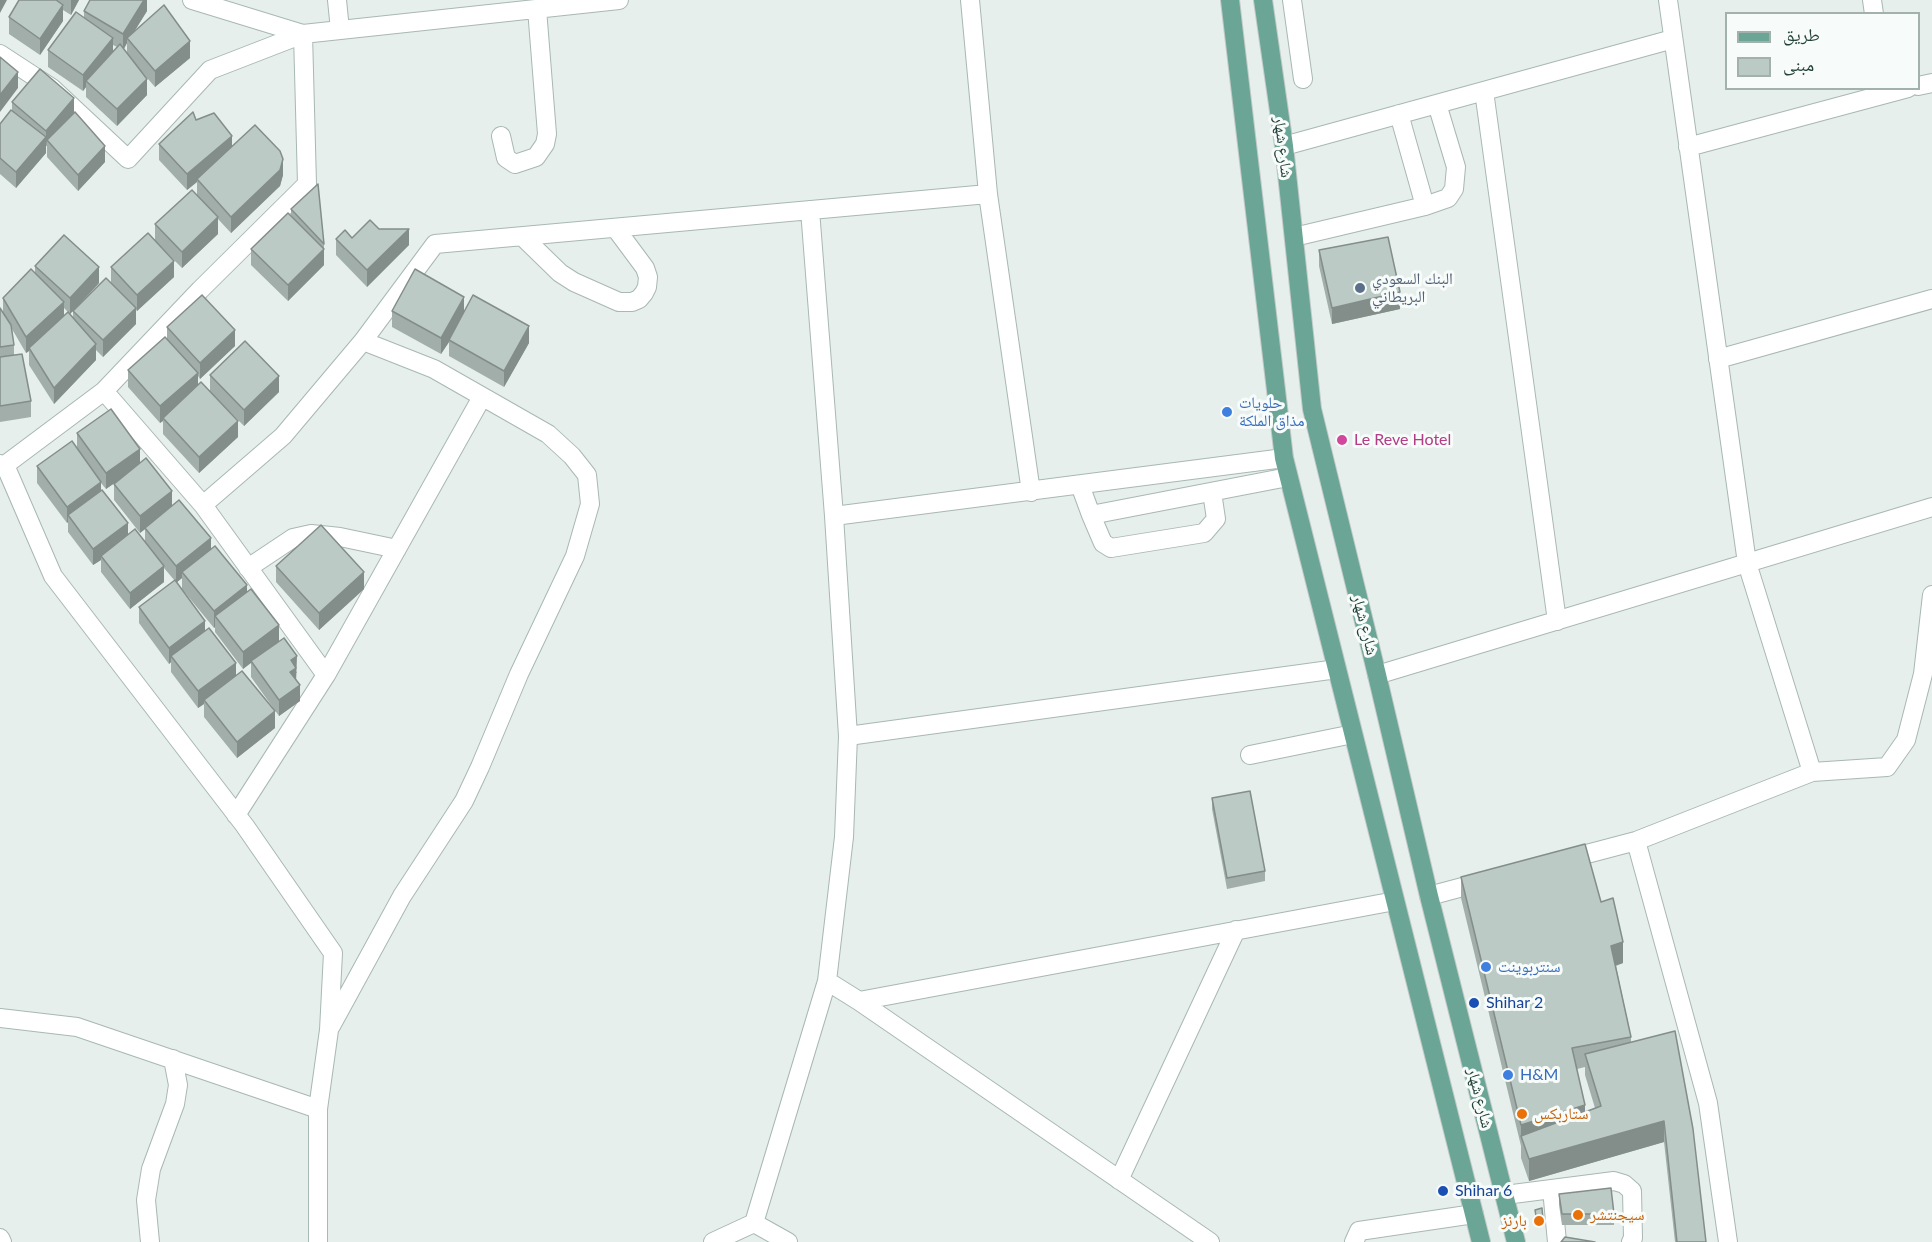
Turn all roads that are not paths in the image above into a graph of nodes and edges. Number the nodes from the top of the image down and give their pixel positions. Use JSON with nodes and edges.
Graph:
{"nodes":[{"id":1,"x":192,"y":0,"type":"edge"},
{"id":2,"x":337,"y":0,"type":"edge"},
{"id":3,"x":619,"y":0,"type":"edge"},
{"id":4,"x":970,"y":0,"type":"edge"},
{"id":5,"x":1230,"y":0,"type":"edge"},
{"id":6,"x":1263,"y":0,"type":"edge"},
{"id":7,"x":1292,"y":0,"type":"edge"},
{"id":8,"x":1668,"y":0,"type":"edge"},
{"id":9,"x":537,"y":9,"type":"junction"},
{"id":10,"x":340,"y":30,"type":"junction"},
{"id":11,"x":303,"y":34,"type":"junction"},
{"id":12,"x":1673,"y":39,"type":"junction"},
{"id":13,"x":0,"y":54,"type":"edge"},
{"id":14,"x":1304,"y":79,"type":"dead end"},
{"id":15,"x":1484,"y":91,"type":"junction"},
{"id":16,"x":1883,"y":92,"type":"edge"},
{"id":17,"x":1437,"y":104,"type":"junction"},
{"id":18,"x":1399,"y":114,"type":"junction"},
{"id":19,"x":501,"y":136,"type":"dead end"},
{"id":20,"x":1284,"y":146,"type":"junction"},
{"id":21,"x":1688,"y":147,"type":"junction"},
{"id":22,"x":988,"y":194,"type":"junction"},
{"id":23,"x":1425,"y":207,"type":"junction"},
{"id":24,"x":810,"y":210,"type":"junction"},
{"id":25,"x":616,"y":229,"type":"junction"},
{"id":26,"x":1294,"y":237,"type":"junction"},
{"id":27,"x":524,"y":238,"type":"junction"},
{"id":28,"x":1932,"y":299,"type":"edge"},
{"id":29,"x":363,"y":341,"type":"junction"},
{"id":30,"x":1718,"y":359,"type":"junction"},
{"id":31,"x":104,"y":391,"type":"junction"},
{"id":32,"x":482,"y":396,"type":"junction"},
{"id":33,"x":1284,"y":458,"type":"junction"},
{"id":34,"x":3,"y":464,"type":"edge"},
{"id":35,"x":1288,"y":477,"type":"junction"},
{"id":36,"x":1080,"y":485,"type":"junction"},
{"id":37,"x":1030,"y":492,"type":"junction"},
{"id":38,"x":1212,"y":492,"type":"junction"},
{"id":39,"x":203,"y":505,"type":"junction"},
{"id":40,"x":1932,"y":507,"type":"edge"},
{"id":41,"x":1091,"y":515,"type":"junction"},
{"id":42,"x":834,"y":516,"type":"junction"},
{"id":43,"x":397,"y":549,"type":"junction"},
{"id":44,"x":1747,"y":563,"type":"junction"},
{"id":45,"x":248,"y":568,"type":"junction"},
{"id":46,"x":1932,"y":595,"type":"edge"},
{"id":47,"x":1557,"y":621,"type":"junction"},
{"id":48,"x":1337,"y":669,"type":"junction"},
{"id":49,"x":326,"y":675,"type":"junction"},
{"id":50,"x":1377,"y":675,"type":"junction"},
{"id":51,"x":1928,"y":675,"type":"edge"},
{"id":52,"x":1353,"y":734,"type":"junction"},
{"id":53,"x":848,"y":736,"type":"junction"},
{"id":54,"x":1250,"y":755,"type":"dead end"},
{"id":55,"x":1812,"y":772,"type":"junction"},
{"id":56,"x":236,"y":815,"type":"junction"},
{"id":57,"x":1636,"y":841,"type":"junction"},
{"id":58,"x":1544,"y":865,"type":"edge"},
{"id":59,"x":1498,"y":877,"type":"edge"},
{"id":60,"x":1429,"y":896,"type":"junction"},
{"id":61,"x":1395,"y":901,"type":"junction"},
{"id":62,"x":1236,"y":930,"type":"junction"},
{"id":63,"x":826,"y":981,"type":"junction"},
{"id":64,"x":859,"y":1001,"type":"junction"},
{"id":65,"x":0,"y":1018,"type":"edge"},
{"id":66,"x":329,"y":1030,"type":"junction"},
{"id":67,"x":173,"y":1059,"type":"junction"},
{"id":68,"x":318,"y":1108,"type":"junction"},
{"id":69,"x":1119,"y":1180,"type":"junction"},
{"id":70,"x":1552,"y":1189,"type":"junction"},
{"id":71,"x":1505,"y":1195,"type":"junction"},
{"id":72,"x":1474,"y":1214,"type":"junction"},
{"id":73,"x":754,"y":1223,"type":"junction"},
{"id":74,"x":0,"y":1238,"type":"edge"},
{"id":75,"x":2,"y":1242,"type":"edge"},
{"id":76,"x":150,"y":1242,"type":"edge"},
{"id":77,"x":318,"y":1242,"type":"edge"},
{"id":78,"x":713,"y":1242,"type":"edge"},
{"id":79,"x":788,"y":1242,"type":"edge"},
{"id":80,"x":1210,"y":1242,"type":"edge"},
{"id":81,"x":1354,"y":1242,"type":"edge"},
{"id":82,"x":1480,"y":1242,"type":"edge"},
{"id":83,"x":1516,"y":1242,"type":"edge"},
{"id":84,"x":1557,"y":1242,"type":"edge"},
{"id":85,"x":1631,"y":1242,"type":"edge"},
{"id":86,"x":1728,"y":1242,"type":"edge"}],
"edges":[{"from":1,"to":11,"type":"street"},
{"from":2,"to":10,"type":"street"},
{"from":3,"to":9,"type":"street"},
{"from":4,"to":22,"type":"street"},
{"from":5,"to":33,"type":"main road","name":"شارع شهار"},
{"from":6,"to":20,"type":"main road","name":"شارع شهار"},
{"from":7,"to":14,"type":"street"},
{"from":8,"to":12,"type":"street"},
{"from":9,"to":10,"type":"street"},
{"from":9,"to":19,"type":"street"},
{"from":10,"to":11,"type":"street"},
{"from":11,"to":13,"type":"street"},
{"from":11,"to":31,"type":"street"},
{"from":12,"to":15,"type":"street"},
{"from":12,"to":21,"type":"street"},
{"from":15,"to":17,"type":"street"},
{"from":15,"to":47,"type":"street"},
{"from":16,"to":21,"type":"street"},
{"from":17,"to":18,"type":"street"},
{"from":17,"to":23,"type":"street"},
{"from":18,"to":20,"type":"street"},
{"from":18,"to":23,"type":"street"},
{"from":20,"to":26,"type":"main road","name":"شارع شهار"},
{"from":21,"to":30,"type":"street"},
{"from":22,"to":24,"type":"street"},
{"from":22,"to":37,"type":"street"},
{"from":23,"to":26,"type":"street"},
{"from":24,"to":25,"type":"street"},
{"from":24,"to":42,"type":"street"},
{"from":25,"to":27,"type":"street"},
{"from":25,"to":27,"type":"street"},
{"from":26,"to":50,"type":"main road","name":"شارع شهار"},
{"from":27,"to":29,"type":"street"},
{"from":28,"to":30,"type":"street"},
{"from":29,"to":32,"type":"street"},
{"from":29,"to":39,"type":"street"},
{"from":30,"to":44,"type":"street"},
{"from":31,"to":34,"type":"street"},
{"from":31,"to":39,"type":"street"},
{"from":32,"to":43,"type":"street"},
{"from":32,"to":66,"type":"street"},
{"from":33,"to":35,"type":"main road","name":"شارع شهار"},
{"from":33,"to":36,"type":"street"},
{"from":34,"to":56,"type":"street"},
{"from":35,"to":38,"type":"street"},
{"from":35,"to":48,"type":"main road","name":"شارع شهار"},
{"from":36,"to":37,"type":"street"},
{"from":36,"to":41,"type":"street"},
{"from":37,"to":42,"type":"street"},
{"from":38,"to":41,"type":"street"},
{"from":38,"to":41,"type":"street"},
{"from":39,"to":45,"type":"street"},
{"from":40,"to":44,"type":"street"},
{"from":42,"to":53,"type":"street"},
{"from":43,"to":45,"type":"street"},
{"from":43,"to":49,"type":"street"},
{"from":44,"to":47,"type":"street"},
{"from":44,"to":55,"type":"street"},
{"from":45,"to":49,"type":"street"},
{"from":46,"to":51,"type":"street"},
{"from":47,"to":50,"type":"street"},
{"from":48,"to":52,"type":"main road","name":"شارع شهار"},
{"from":48,"to":53,"type":"street"},
{"from":49,"to":56,"type":"street"},
{"from":50,"to":60,"type":"main road","name":"شارع شهار"},
{"from":51,"to":55,"type":"street"},
{"from":52,"to":54,"type":"street"},
{"from":52,"to":61,"type":"main road","name":"شارع شهار"},
{"from":53,"to":63,"type":"street"},
{"from":55,"to":57,"type":"street"},
{"from":56,"to":66,"type":"street"},
{"from":57,"to":58,"type":"street"},
{"from":57,"to":86,"type":"street"},
{"from":59,"to":60,"type":"street"},
{"from":60,"to":71,"type":"main road","name":"شارع شهار"},
{"from":61,"to":62,"type":"street"},
{"from":61,"to":72,"type":"main road","name":"شارع شهار"},
{"from":62,"to":64,"type":"street"},
{"from":62,"to":69,"type":"street"},
{"from":63,"to":64,"type":"street"},
{"from":63,"to":73,"type":"street"},
{"from":64,"to":69,"type":"street"},
{"from":65,"to":67,"type":"street"},
{"from":66,"to":68,"type":"street"},
{"from":67,"to":68,"type":"street"},
{"from":67,"to":76,"type":"street"},
{"from":68,"to":77,"type":"street"},
{"from":69,"to":80,"type":"street"},
{"from":70,"to":71,"type":"street"},
{"from":70,"to":84,"type":"street"},
{"from":70,"to":85,"type":"street"},
{"from":71,"to":83,"type":"main road","name":"شارع شهار"},
{"from":72,"to":81,"type":"street"},
{"from":72,"to":82,"type":"main road","name":"شارع شهار"},
{"from":73,"to":78,"type":"street"},
{"from":73,"to":79,"type":"street"},
{"from":74,"to":75,"type":"street"}]}
